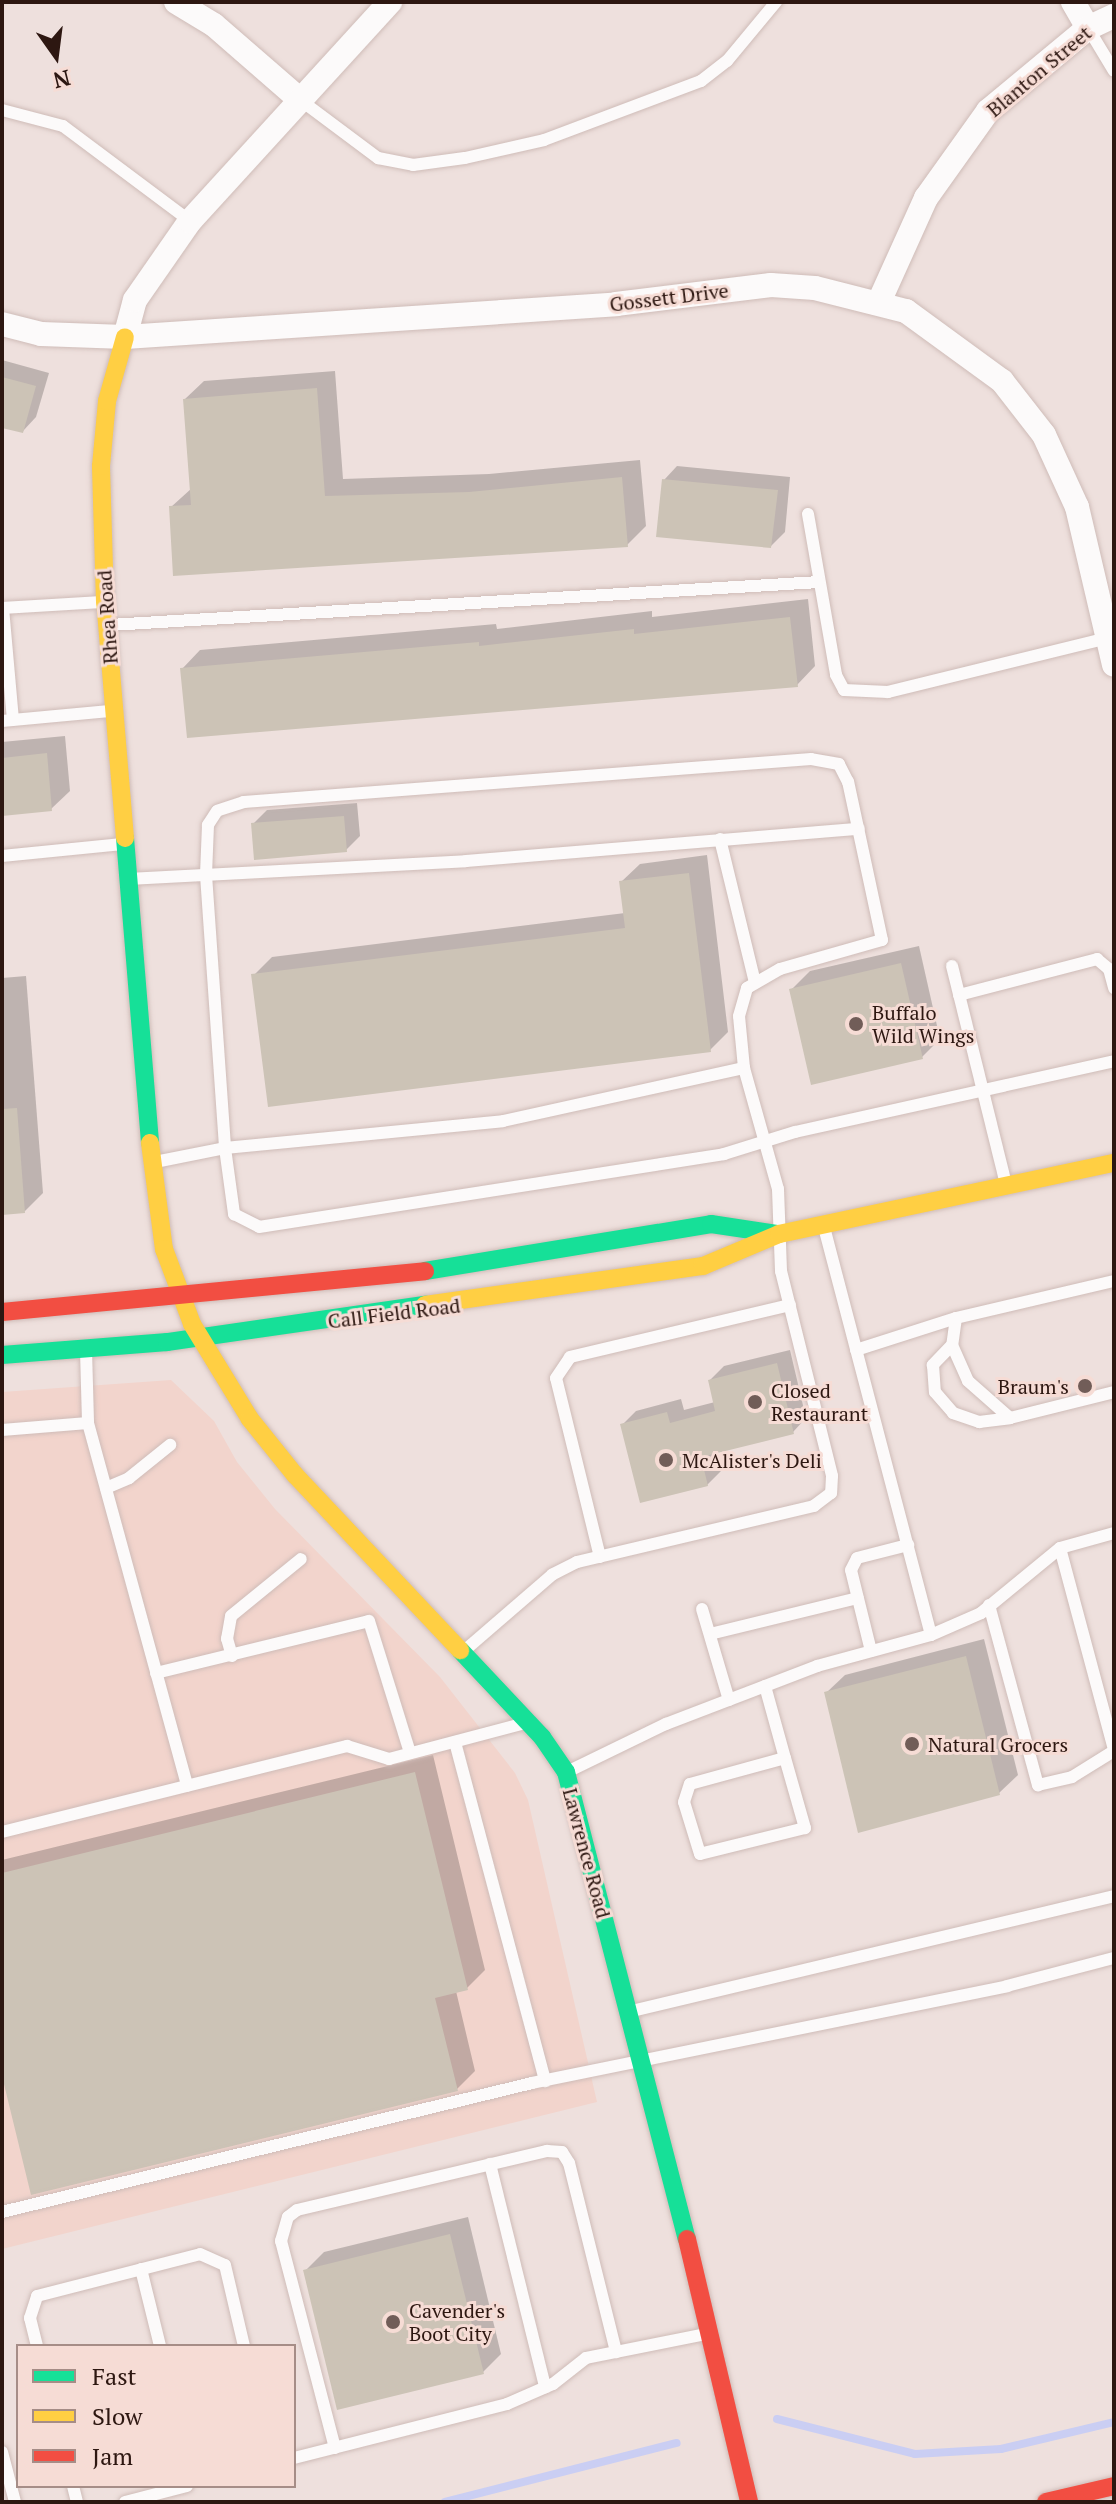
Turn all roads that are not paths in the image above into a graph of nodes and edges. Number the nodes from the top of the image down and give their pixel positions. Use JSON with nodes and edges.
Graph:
{"nodes":[{"id":1,"x":176,"y":2,"type":"edge"},
{"id":2,"x":390,"y":2,"type":"edge"},
{"id":3,"x":776,"y":2,"type":"edge"},
{"id":4,"x":1073,"y":2,"type":"edge"},
{"id":5,"x":1114,"y":16,"type":"edge"},
{"id":6,"x":1088,"y":28,"type":"junction"},
{"id":7,"x":1114,"y":71,"type":"edge"},
{"id":8,"x":299,"y":99,"type":"junction"},
{"id":9,"x":2,"y":110,"type":"edge"},
{"id":10,"x":190,"y":221,"type":"junction"},
{"id":11,"x":879,"y":302,"type":"junction"},
{"id":12,"x":2,"y":324,"type":"edge"},
{"id":13,"x":125,"y":337,"type":"junction"},
{"id":14,"x":808,"y":514,"type":"dead end"},
{"id":15,"x":819,"y":582,"type":"junction"},
{"id":16,"x":105,"y":602,"type":"junction"},
{"id":17,"x":3,"y":608,"type":"edge"},
{"id":18,"x":107,"y":625,"type":"junction"},
{"id":19,"x":1108,"y":638,"type":"junction"},
{"id":20,"x":1114,"y":665,"type":"edge"},
{"id":21,"x":114,"y":711,"type":"junction"},
{"id":22,"x":7,"y":720,"type":"edge"},
{"id":23,"x":859,"y":829,"type":"junction"},
{"id":24,"x":720,"y":839,"type":"junction"},
{"id":25,"x":125,"y":843,"type":"junction"},
{"id":26,"x":2,"y":856,"type":"edge"},
{"id":27,"x":206,"y":875,"type":"junction"},
{"id":28,"x":128,"y":879,"type":"junction"},
{"id":29,"x":952,"y":966,"type":"dead end"},
{"id":30,"x":755,"y":983,"type":"junction"},
{"id":31,"x":1114,"y":988,"type":"edge"},
{"id":32,"x":959,"y":995,"type":"junction"},
{"id":33,"x":1114,"y":1061,"type":"edge"},
{"id":34,"x":744,"y":1068,"type":"junction"},
{"id":35,"x":984,"y":1093,"type":"junction"},
{"id":36,"x":767,"y":1144,"type":"junction"},
{"id":37,"x":225,"y":1148,"type":"junction"},
{"id":38,"x":152,"y":1162,"type":"junction"},
{"id":39,"x":1114,"y":1163,"type":"edge"},
{"id":40,"x":1006,"y":1186,"type":"junction"},
{"id":41,"x":823,"y":1225,"type":"junction"},
{"id":42,"x":779,"y":1234,"type":"junction"},
{"id":43,"x":1114,"y":1281,"type":"edge"},
{"id":44,"x":182,"y":1297,"type":"junction"},
{"id":45,"x":790,"y":1305,"type":"junction"},
{"id":46,"x":2,"y":1312,"type":"edge"},
{"id":47,"x":956,"y":1318,"type":"junction"},
{"id":48,"x":196,"y":1331,"type":"junction"},
{"id":49,"x":952,"y":1345,"type":"junction"},
{"id":50,"x":85,"y":1349,"type":"junction"},
{"id":51,"x":856,"y":1350,"type":"junction"},
{"id":52,"x":2,"y":1355,"type":"edge"},
{"id":53,"x":1114,"y":1392,"type":"edge"},
{"id":54,"x":1010,"y":1418,"type":"junction"},
{"id":55,"x":88,"y":1423,"type":"junction"},
{"id":56,"x":2,"y":1430,"type":"edge"},
{"id":57,"x":170,"y":1445,"type":"dead end"},
{"id":58,"x":106,"y":1488,"type":"junction"},
{"id":59,"x":1114,"y":1533,"type":"edge"},
{"id":60,"x":908,"y":1545,"type":"junction"},
{"id":61,"x":1060,"y":1548,"type":"junction"},
{"id":62,"x":600,"y":1557,"type":"junction"},
{"id":63,"x":301,"y":1559,"type":"dead end"},
{"id":64,"x":858,"y":1598,"type":"junction"},
{"id":65,"x":989,"y":1605,"type":"junction"},
{"id":66,"x":702,"y":1609,"type":"dead end"},
{"id":67,"x":710,"y":1634,"type":"junction"},
{"id":68,"x":931,"y":1635,"type":"junction"},
{"id":69,"x":871,"y":1651,"type":"junction"},
{"id":70,"x":463,"y":1653,"type":"junction"},
{"id":71,"x":232,"y":1656,"type":"junction"},
{"id":72,"x":156,"y":1673,"type":"junction"},
{"id":73,"x":765,"y":1686,"type":"junction"},
{"id":74,"x":729,"y":1700,"type":"junction"},
{"id":75,"x":528,"y":1723,"type":"junction"},
{"id":76,"x":455,"y":1742,"type":"junction"},
{"id":77,"x":1114,"y":1750,"type":"edge"},
{"id":78,"x":410,"y":1753,"type":"junction"},
{"id":79,"x":785,"y":1758,"type":"junction"},
{"id":80,"x":566,"y":1772,"type":"junction"},
{"id":81,"x":187,"y":1786,"type":"junction"},
{"id":82,"x":2,"y":1832,"type":"edge"},
{"id":83,"x":1114,"y":1896,"type":"edge"},
{"id":84,"x":1114,"y":1958,"type":"edge"},
{"id":85,"x":629,"y":2012,"type":"junction"},
{"id":86,"x":642,"y":2064,"type":"junction"},
{"id":87,"x":545,"y":2081,"type":"junction"},
{"id":88,"x":490,"y":2164,"type":"junction"},
{"id":89,"x":2,"y":2212,"type":"edge"},
{"id":90,"x":141,"y":2269,"type":"junction"},
{"id":91,"x":709,"y":2333,"type":"junction"},
{"id":92,"x":36,"y":2344,"type":"edge"},
{"id":93,"x":160,"y":2344,"type":"edge"},
{"id":94,"x":244,"y":2344,"type":"edge"},
{"id":95,"x":616,"y":2352,"type":"junction"},
{"id":96,"x":545,"y":2387,"type":"junction"},
{"id":97,"x":335,"y":2448,"type":"junction"},
{"id":98,"x":2,"y":2452,"type":"edge"},
{"id":99,"x":296,"y":2458,"type":"edge"},
{"id":100,"x":1114,"y":2486,"type":"edge"},
{"id":101,"x":179,"y":2488,"type":"edge"},
{"id":102,"x":15,"y":2502,"type":"edge"},
{"id":103,"x":125,"y":2502,"type":"edge"},
{"id":104,"x":749,"y":2502,"type":"edge"},
{"id":105,"x":1046,"y":2502,"type":"edge"}],
"edges":[{"from":1,"to":8,"type":"street"},
{"from":2,"to":8,"type":"street","name":"Rhea Road"},
{"from":3,"to":8,"type":"lane"},
{"from":4,"to":6,"type":"street"},
{"from":5,"to":6,"type":"street","name":"Blanton Street"},
{"from":6,"to":7,"type":"lane"},
{"from":6,"to":11,"type":"street","name":"Blanton Street"},
{"from":8,"to":10,"type":"street","name":"Rhea Road"},
{"from":9,"to":10,"type":"lane"},
{"from":10,"to":13,"type":"street","name":"Rhea Road"},
{"from":11,"to":13,"type":"street","name":"Gossett Drive"},
{"from":11,"to":19,"type":"street","name":"Gossett Drive"},
{"from":12,"to":13,"type":"street","name":"Gossett Drive"},
{"from":13,"to":16,"type":"street","name":"Rhea Road"},
{"from":14,"to":15,"type":"lane"},
{"from":15,"to":18,"type":"lane"},
{"from":15,"to":19,"type":"lane"},
{"from":16,"to":17,"type":"lane"},
{"from":16,"to":18,"type":"street","name":"Rhea Road"},
{"from":17,"to":22,"type":"lane"},
{"from":18,"to":21,"type":"street","name":"Rhea Road"},
{"from":19,"to":20,"type":"street","name":"Gossett Drive"},
{"from":21,"to":22,"type":"lane"},
{"from":21,"to":25,"type":"street","name":"Rhea Road"},
{"from":23,"to":24,"type":"lane"},
{"from":23,"to":27,"type":"lane"},
{"from":23,"to":30,"type":"lane"},
{"from":24,"to":27,"type":"lane"},
{"from":24,"to":30,"type":"lane"},
{"from":25,"to":26,"type":"lane"},
{"from":25,"to":28,"type":"street","name":"Rhea Road"},
{"from":27,"to":28,"type":"lane"},
{"from":27,"to":37,"type":"lane"},
{"from":28,"to":38,"type":"street","name":"Rhea Road"},
{"from":29,"to":32,"type":"lane"},
{"from":30,"to":34,"type":"lane"},
{"from":31,"to":32,"type":"lane"},
{"from":32,"to":35,"type":"lane"},
{"from":33,"to":35,"type":"lane"},
{"from":34,"to":36,"type":"lane"},
{"from":34,"to":37,"type":"lane"},
{"from":35,"to":36,"type":"lane"},
{"from":35,"to":40,"type":"lane"},
{"from":36,"to":37,"type":"lane"},
{"from":36,"to":42,"type":"lane"},
{"from":37,"to":38,"type":"lane"},
{"from":38,"to":44,"type":"street","name":"Rhea Road"},
{"from":39,"to":40,"type":"street","name":"Call Field Road"},
{"from":40,"to":41,"type":"street","name":"Call Field Road"},
{"from":41,"to":42,"type":"street","name":"Call Field Road"},
{"from":41,"to":51,"type":"lane"},
{"from":42,"to":44,"type":"street","name":"Call Field Road"},
{"from":42,"to":45,"type":"lane"},
{"from":42,"to":48,"type":"street","name":"Call Field Road"},
{"from":43,"to":47,"type":"lane"},
{"from":44,"to":46,"type":"street","name":"Call Field Road"},
{"from":44,"to":48,"type":"street","name":"Rhea Road"},
{"from":45,"to":62,"type":"lane"},
{"from":45,"to":62,"type":"lane"},
{"from":47,"to":49,"type":"lane"},
{"from":47,"to":51,"type":"lane"},
{"from":48,"to":50,"type":"street","name":"Call Field Road"},
{"from":48,"to":70,"type":"street","name":"Lawrence Road"},
{"from":49,"to":54,"type":"lane"},
{"from":49,"to":54,"type":"lane"},
{"from":50,"to":52,"type":"street","name":"Call Field Road"},
{"from":50,"to":55,"type":"lane"},
{"from":51,"to":60,"type":"lane"},
{"from":53,"to":54,"type":"lane"},
{"from":55,"to":56,"type":"lane"},
{"from":55,"to":58,"type":"lane"},
{"from":57,"to":58,"type":"lane"},
{"from":58,"to":72,"type":"lane"},
{"from":59,"to":61,"type":"lane"},
{"from":60,"to":64,"type":"lane"},
{"from":60,"to":68,"type":"lane"},
{"from":61,"to":65,"type":"lane"},
{"from":61,"to":77,"type":"lane"},
{"from":62,"to":70,"type":"lane"},
{"from":63,"to":71,"type":"lane"},
{"from":64,"to":67,"type":"lane"},
{"from":64,"to":69,"type":"lane"},
{"from":65,"to":68,"type":"lane"},
{"from":65,"to":77,"type":"lane"},
{"from":66,"to":67,"type":"lane"},
{"from":67,"to":74,"type":"lane"},
{"from":68,"to":69,"type":"lane"},
{"from":69,"to":73,"type":"lane"},
{"from":70,"to":75,"type":"street","name":"Lawrence Road"},
{"from":71,"to":72,"type":"lane"},
{"from":71,"to":78,"type":"lane"},
{"from":72,"to":81,"type":"lane"},
{"from":73,"to":74,"type":"lane"},
{"from":73,"to":79,"type":"lane"},
{"from":74,"to":80,"type":"lane"},
{"from":75,"to":76,"type":"lane"},
{"from":75,"to":80,"type":"street","name":"Lawrence Road"},
{"from":76,"to":78,"type":"lane"},
{"from":76,"to":87,"type":"lane"},
{"from":78,"to":81,"type":"lane"},
{"from":79,"to":79,"type":"lane"},
{"from":80,"to":85,"type":"street","name":"Lawrence Road"},
{"from":81,"to":82,"type":"lane"},
{"from":83,"to":85,"type":"lane"},
{"from":84,"to":86,"type":"lane"},
{"from":85,"to":86,"type":"street","name":"Lawrence Road"},
{"from":86,"to":87,"type":"lane"},
{"from":86,"to":91,"type":"street","name":"Lawrence Road"},
{"from":87,"to":89,"type":"lane"},
{"from":88,"to":95,"type":"lane"},
{"from":88,"to":96,"type":"lane"},
{"from":88,"to":97,"type":"lane"},
{"from":90,"to":92,"type":"lane"},
{"from":90,"to":93,"type":"lane"},
{"from":90,"to":94,"type":"lane"},
{"from":91,"to":95,"type":"lane"},
{"from":91,"to":104,"type":"street","name":"Lawrence Road"},
{"from":95,"to":96,"type":"lane"},
{"from":96,"to":97,"type":"lane"},
{"from":97,"to":99,"type":"lane"},
{"from":98,"to":102,"type":"lane"},
{"from":100,"to":105,"type":"street"},
{"from":101,"to":103,"type":"lane"}]}
